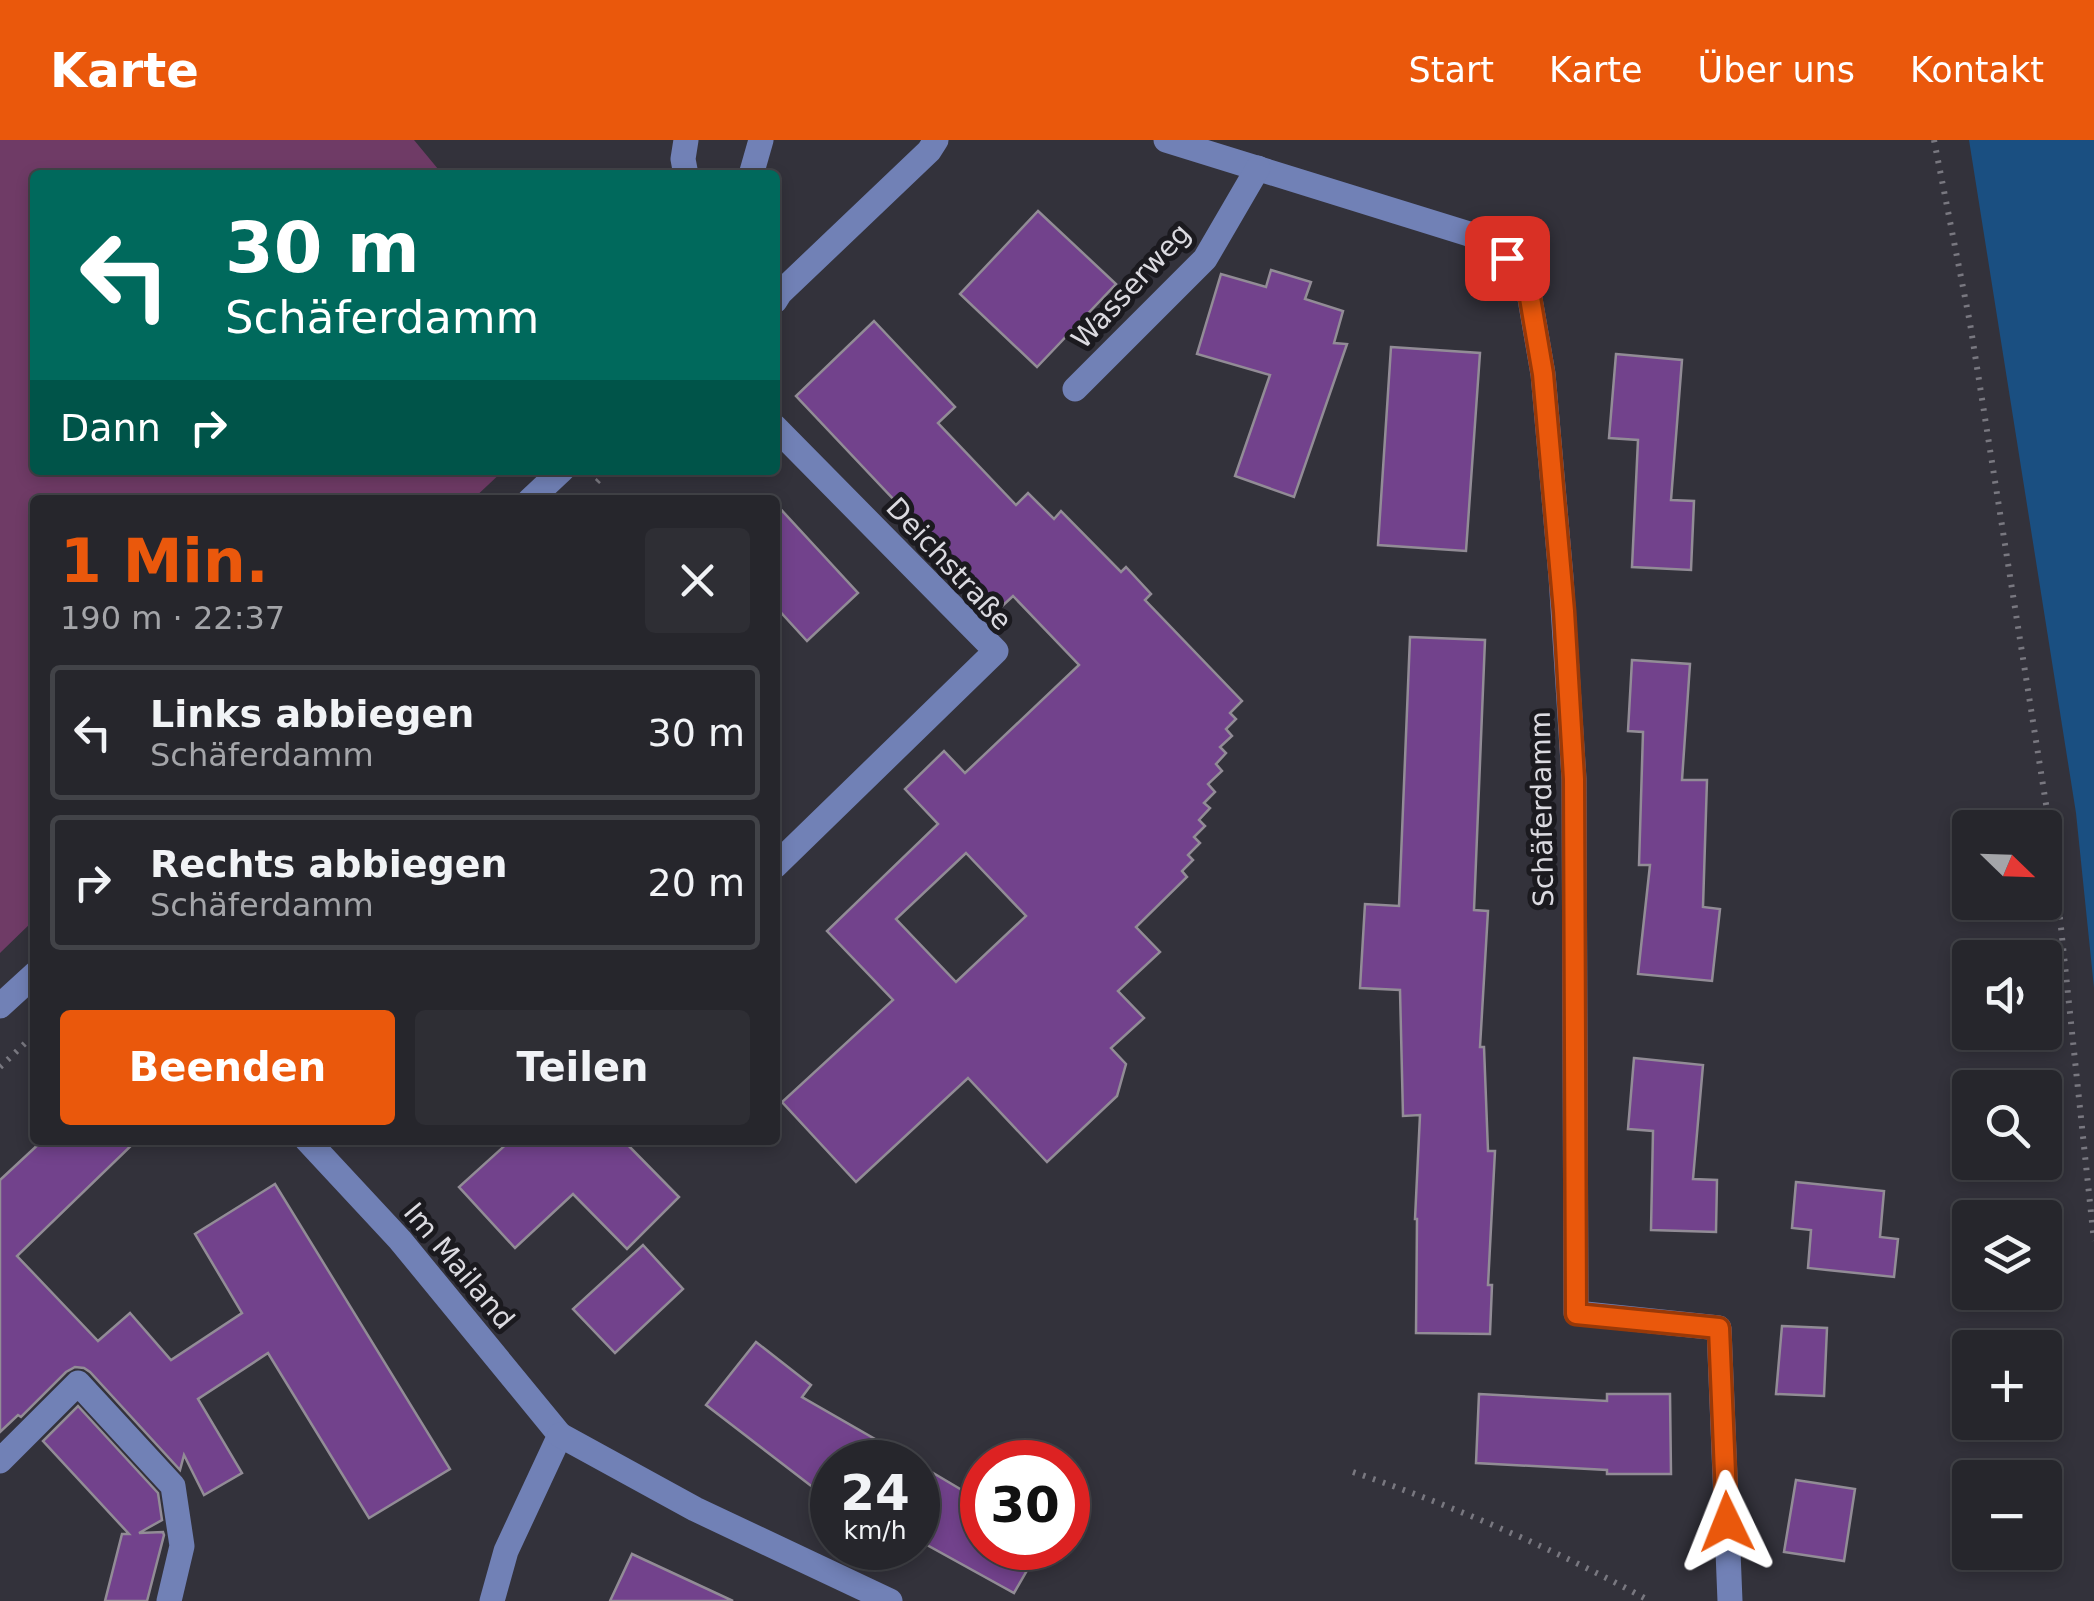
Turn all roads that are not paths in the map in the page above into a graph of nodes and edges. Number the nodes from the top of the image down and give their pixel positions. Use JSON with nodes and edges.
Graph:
{"nodes":[{"id":1,"x":686,"y":140,"type":"edge"},
{"id":2,"x":760,"y":140,"type":"edge"},
{"id":3,"x":936,"y":140,"type":"edge"},
{"id":4,"x":1166,"y":140,"type":"edge"},
{"id":5,"x":1258,"y":168,"type":"junction"},
{"id":6,"x":685,"y":170,"type":"edge"},
{"id":7,"x":752,"y":170,"type":"edge"},
{"id":8,"x":780,"y":293,"type":"edge"},
{"id":9,"x":1075,"y":389,"type":"dead end"},
{"id":10,"x":780,"y":432,"type":"edge"},
{"id":11,"x":557,"y":475,"type":"edge"},
{"id":12,"x":535,"y":495,"type":"edge"},
{"id":13,"x":780,"y":861,"type":"edge"},
{"id":14,"x":30,"y":978,"type":"edge"},
{"id":15,"x":3,"y":998,"type":"edge"},
{"id":16,"x":312,"y":1145,"type":"edge"},
{"id":17,"x":560,"y":1435,"type":"junction"},
{"id":18,"x":0,"y":1461,"type":"edge"},
{"id":19,"x":169,"y":1601,"type":"edge"},
{"id":20,"x":492,"y":1601,"type":"edge"},
{"id":21,"x":890,"y":1601,"type":"edge"},
{"id":22,"x":1730,"y":1601,"type":"edge"}],
"edges":[{"from":1,"to":6,"type":"street"},
{"from":2,"to":7,"type":"street"},
{"from":3,"to":8,"type":"street"},
{"from":4,"to":5,"type":"street","name":"Schäferdamm"},
{"from":5,"to":9,"type":"street","name":"Wasserweg"},
{"from":5,"to":22,"type":"street","name":"Schäferdamm"},
{"from":10,"to":13,"type":"street","name":"Deichstraße"},
{"from":11,"to":12,"type":"street"},
{"from":14,"to":15,"type":"street"},
{"from":16,"to":17,"type":"street","name":"Im Mailand"},
{"from":17,"to":20,"type":"street"},
{"from":17,"to":21,"type":"street","name":"Im Mailand"},
{"from":18,"to":19,"type":"street"}]}
